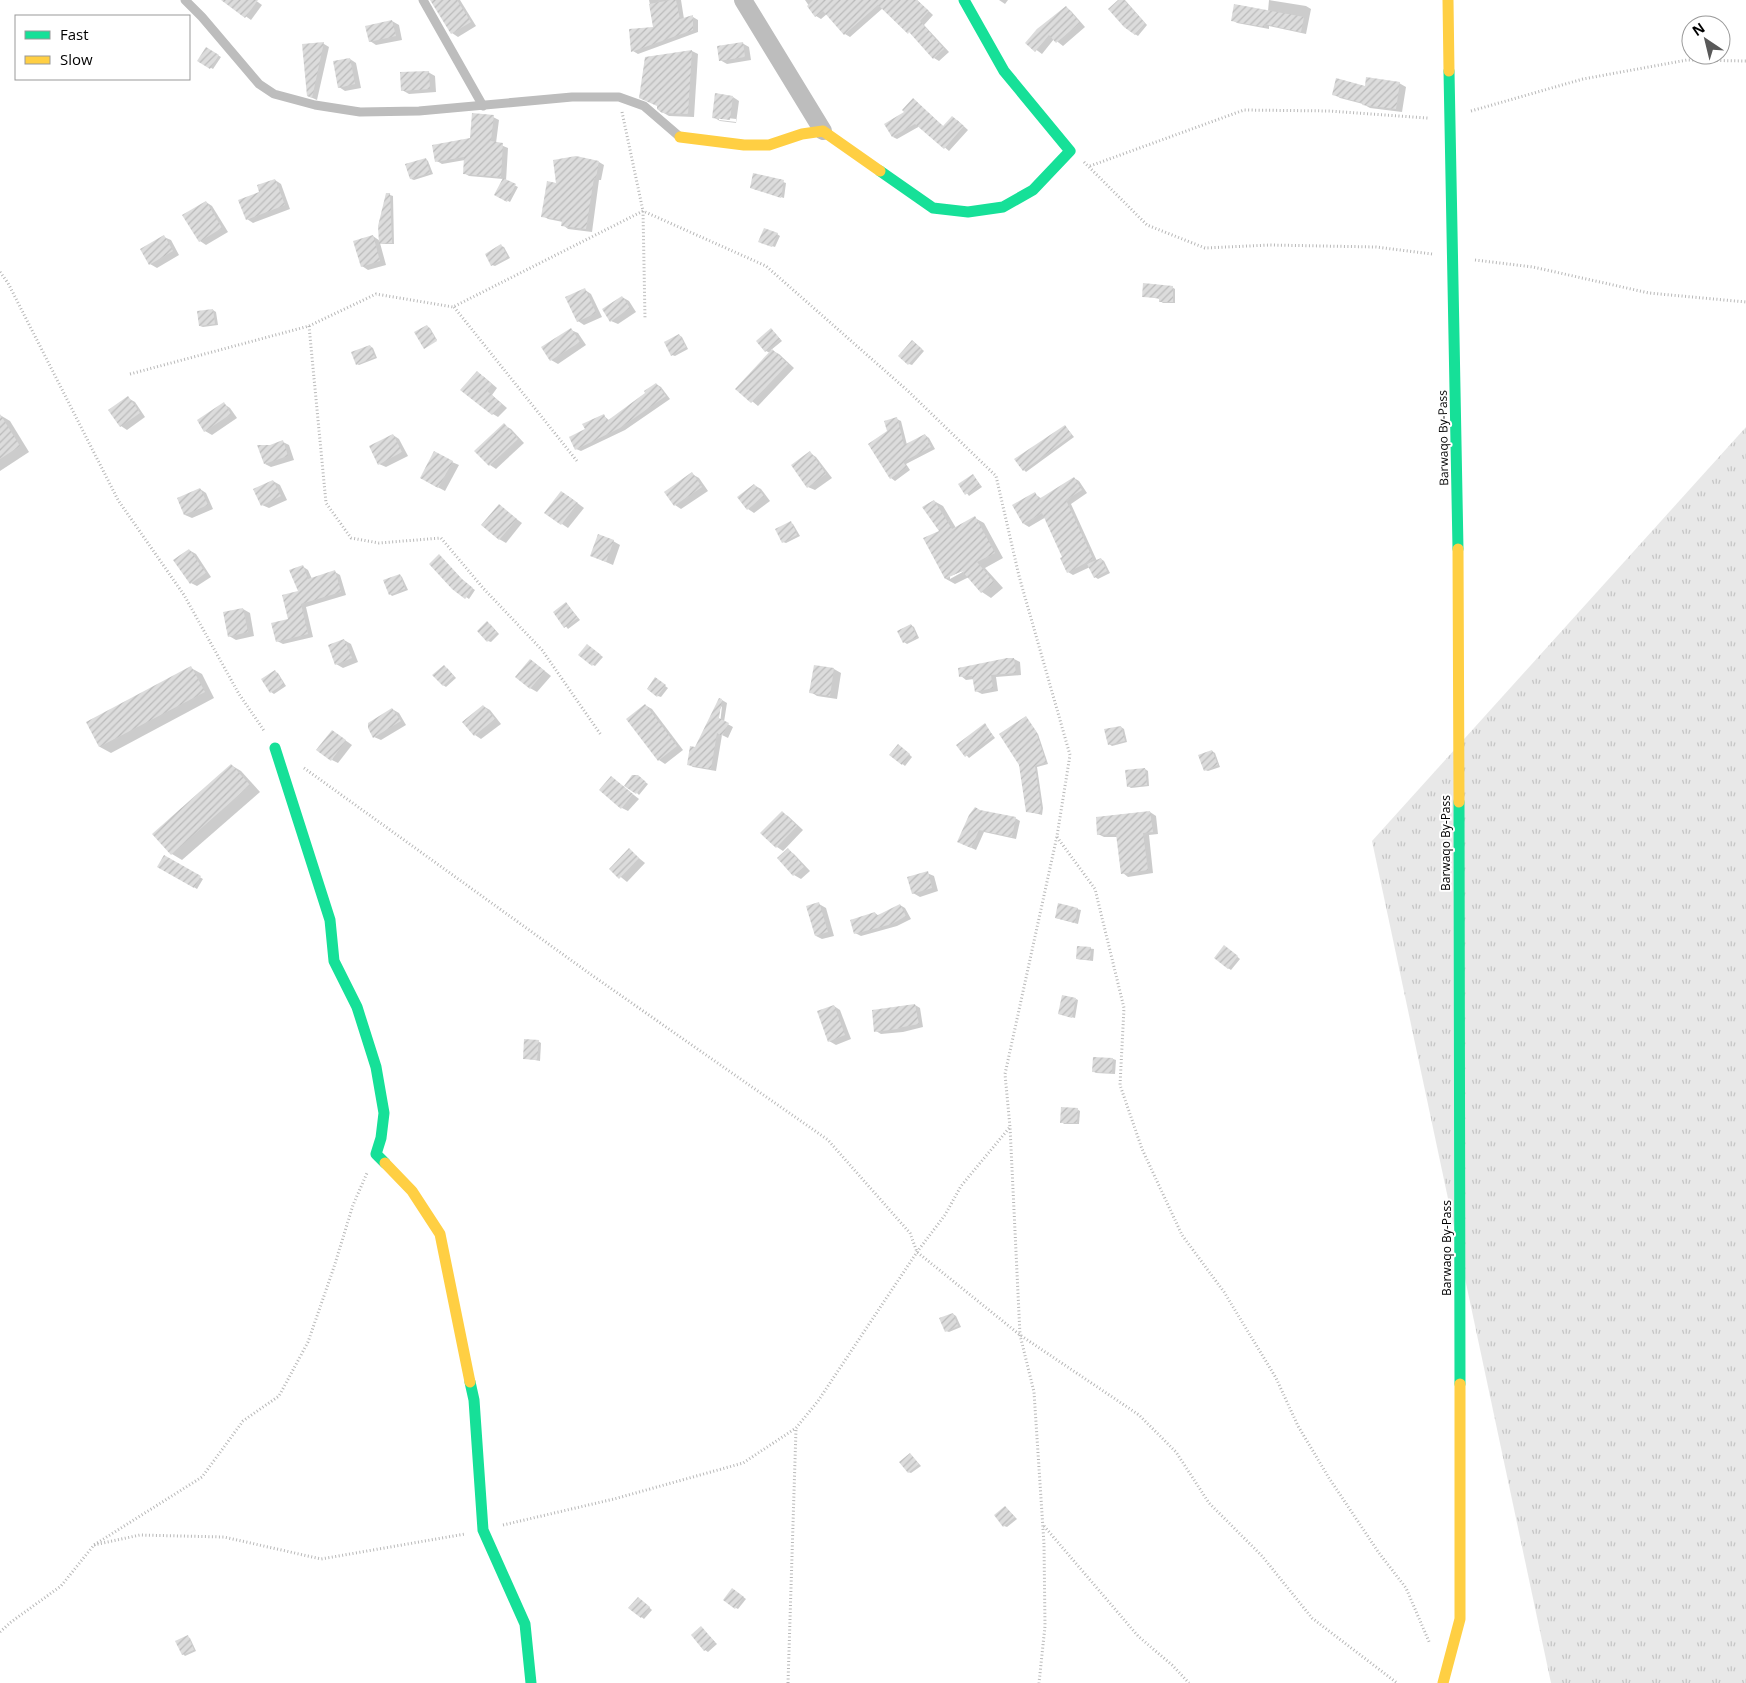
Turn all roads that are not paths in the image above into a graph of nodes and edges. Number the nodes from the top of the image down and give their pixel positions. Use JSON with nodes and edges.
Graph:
{"nodes":[{"id":1,"x":185,"y":0,"type":"edge"},
{"id":2,"x":423,"y":0,"type":"edge"},
{"id":3,"x":743,"y":0,"type":"edge"},
{"id":4,"x":964,"y":0,"type":"edge"},
{"id":5,"x":1448,"y":0,"type":"edge"},
{"id":6,"x":484,"y":106,"type":"junction"},
{"id":7,"x":823,"y":130,"type":"junction"},
{"id":8,"x":680,"y":137,"type":"joint"},
{"id":9,"x":275,"y":748,"type":"road end"},
{"id":10,"x":531,"y":1683,"type":"edge"},
{"id":11,"x":1443,"y":1683,"type":"edge"}],
"edges":[{"from":1,"to":6,"type":"lane"},
{"from":2,"to":6,"type":"lane"},
{"from":3,"to":7,"type":"street"},
{"from":4,"to":7,"type":"main road"},
{"from":5,"to":11,"type":"main road","name":"Barwaqo By-Pass"},
{"from":6,"to":8,"type":"lane"},
{"from":7,"to":8,"type":"main road"},
{"from":9,"to":10,"type":"main road"}]}
